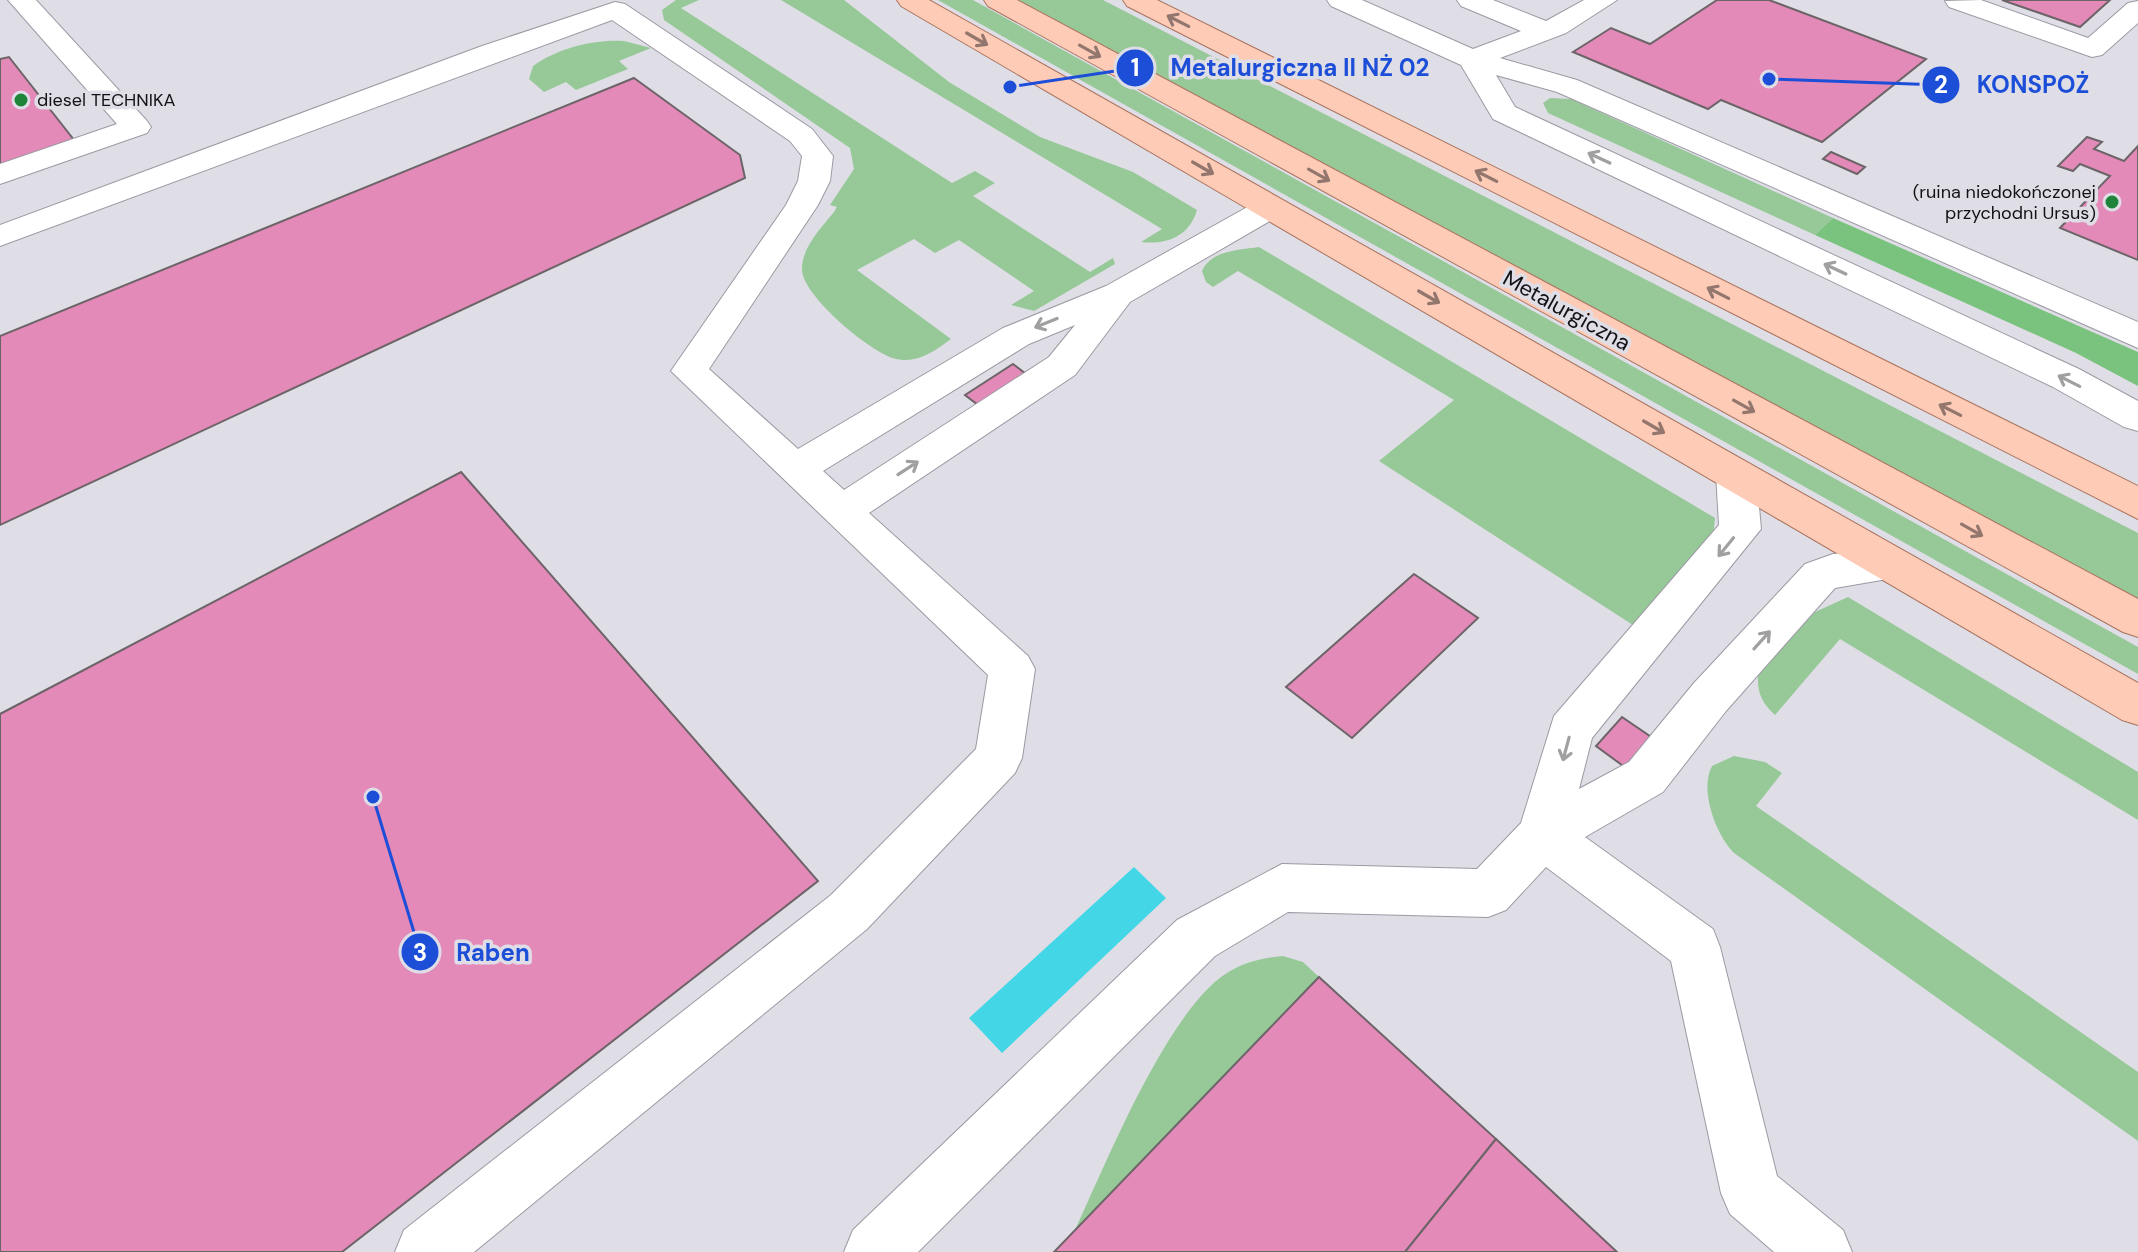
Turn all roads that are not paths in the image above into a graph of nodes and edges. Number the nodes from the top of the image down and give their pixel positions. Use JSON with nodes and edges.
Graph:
{"nodes":[{"id":1,"x":21,"y":0,"type":"edge"},
{"id":2,"x":910,"y":0,"type":"edge"},
{"id":3,"x":997,"y":0,"type":"edge"},
{"id":4,"x":1136,"y":0,"type":"edge"},
{"id":5,"x":1340,"y":0,"type":"edge"},
{"id":6,"x":1470,"y":0,"type":"edge"},
{"id":7,"x":1604,"y":0,"type":"edge"},
{"id":8,"x":1958,"y":1,"type":"edge"},
{"id":9,"x":631,"y":5,"type":"edge"},
{"id":10,"x":2138,"y":9,"type":"edge"},
{"id":11,"x":1545,"y":31,"type":"junction"},
{"id":12,"x":1472,"y":59,"type":"junction"},
{"id":13,"x":0,"y":175,"type":"edge"},
{"id":14,"x":1271,"y":207,"type":"junction"},
{"id":15,"x":0,"y":236,"type":"edge"},
{"id":16,"x":1118,"y":294,"type":"junction"},
{"id":17,"x":2138,"y":336,"type":"edge"},
{"id":18,"x":2138,"y":418,"type":"edge"},
{"id":19,"x":2020,"y":445,"type":"junction"},
{"id":20,"x":797,"y":468,"type":"junction"},
{"id":21,"x":1736,"y":474,"type":"junction"},
{"id":22,"x":2138,"y":493,"type":"edge"},
{"id":23,"x":2138,"y":504,"type":"edge"},
{"id":24,"x":842,"y":511,"type":"junction"},
{"id":25,"x":1890,"y":565,"type":"junction"},
{"id":26,"x":2138,"y":620,"type":"edge"},
{"id":27,"x":2138,"y":706,"type":"edge"},
{"id":28,"x":1543,"y":835,"type":"junction"},
{"id":29,"x":426,"y":1252,"type":"edge"},
{"id":30,"x":875,"y":1252,"type":"edge"},
{"id":31,"x":1821,"y":1252,"type":"edge"}],
"edges":[{"from":1,"to":13,"type":"street"},
{"from":2,"to":14,"type":"main road","one_way":true},
{"from":3,"to":26,"type":"main road","name":"Metalurgiczna","one_way":true},
{"from":19,"to":4,"type":"main road","one_way":true},
{"from":5,"to":12,"type":"street"},
{"from":6,"to":11,"type":"street"},
{"from":7,"to":11,"type":"street"},
{"from":8,"to":10,"type":"street"},
{"from":9,"to":15,"type":"street"},
{"from":9,"to":20,"type":"street"},
{"from":11,"to":12,"type":"street"},
{"from":12,"to":17,"type":"street"},
{"from":18,"to":12,"type":"street","one_way":true},
{"from":14,"to":16,"type":"street"},
{"from":14,"to":21,"type":"main road","one_way":true},
{"from":16,"to":20,"type":"street","one_way":true},
{"from":24,"to":16,"type":"street","one_way":true},
{"from":19,"to":22,"type":"main road"},
{"from":19,"to":23,"type":"main road"},
{"from":20,"to":24,"type":"street"},
{"from":21,"to":25,"type":"main road"},
{"from":21,"to":28,"type":"street","one_way":true},
{"from":24,"to":29,"type":"street"},
{"from":25,"to":27,"type":"main road"},
{"from":28,"to":25,"type":"street","one_way":true},
{"from":28,"to":30,"type":"street"},
{"from":28,"to":31,"type":"street"}]}
